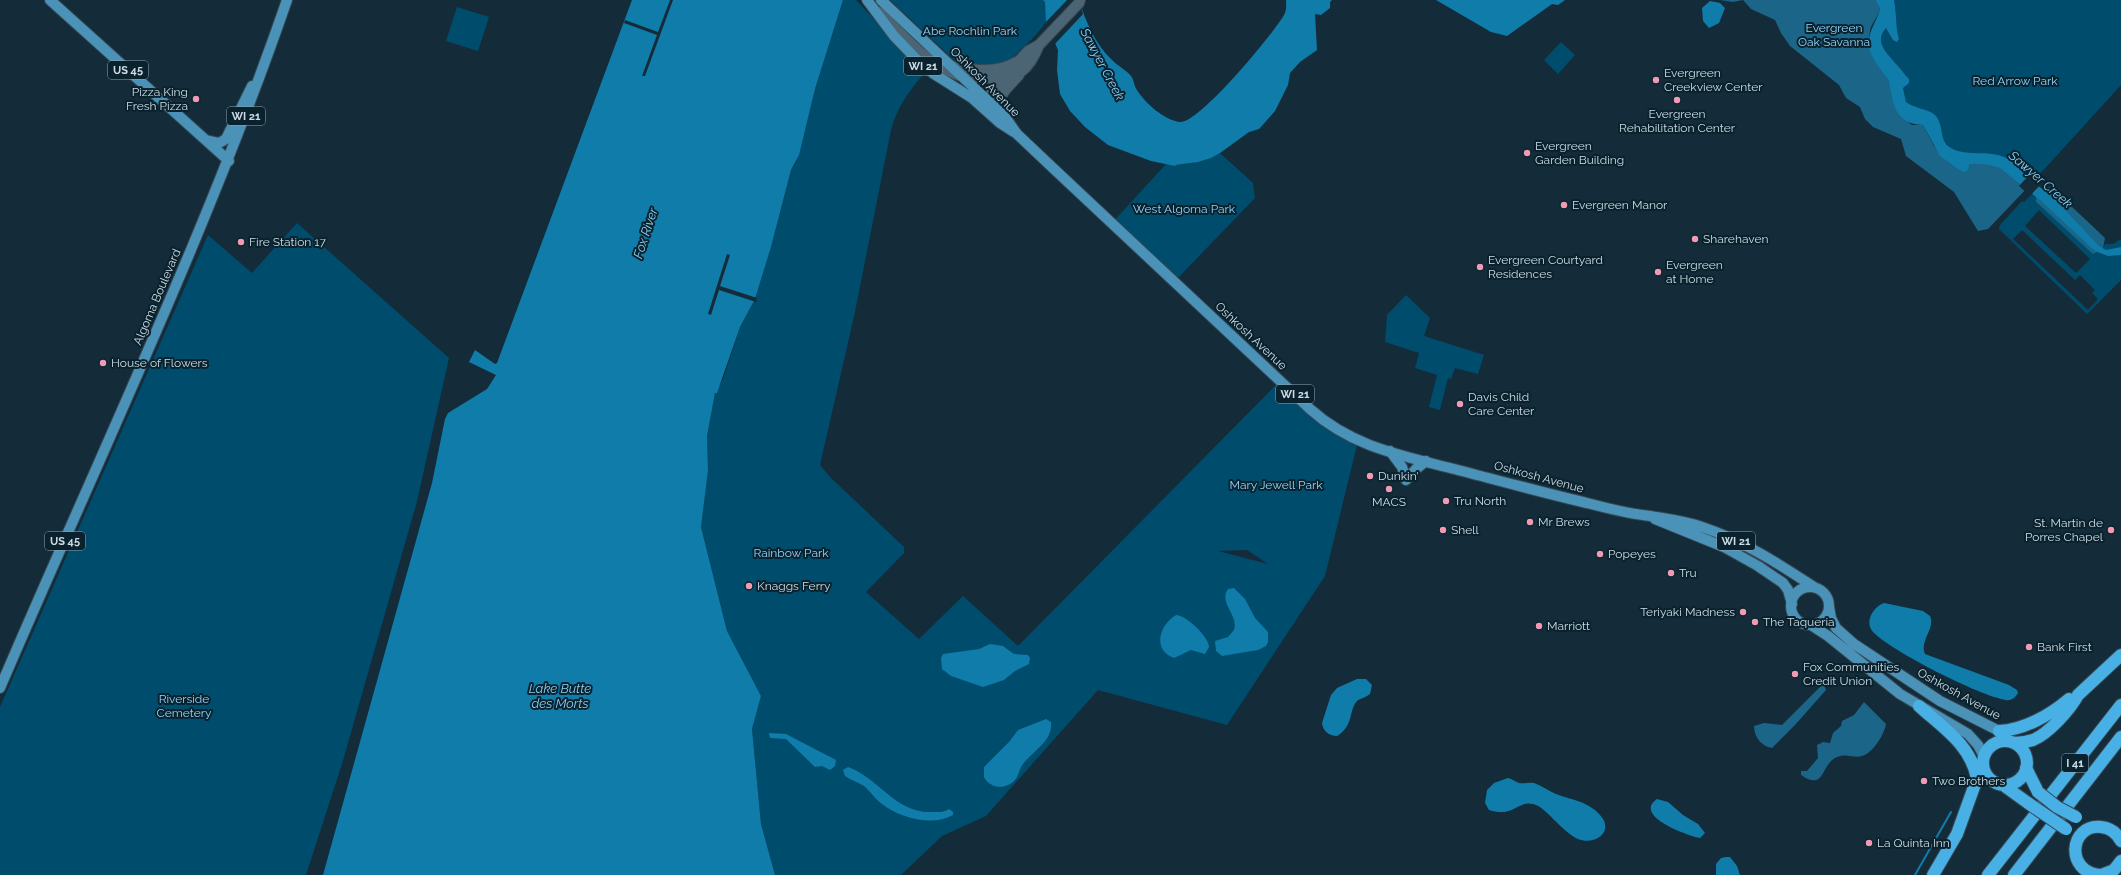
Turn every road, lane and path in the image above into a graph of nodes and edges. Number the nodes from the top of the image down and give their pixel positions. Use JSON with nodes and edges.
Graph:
{"nodes":[{"id":1,"x":50,"y":0,"type":"edge"},
{"id":2,"x":287,"y":0,"type":"edge"},
{"id":3,"x":867,"y":0,"type":"edge"},
{"id":4,"x":1083,"y":1,"type":"edge"},
{"id":5,"x":878,"y":4,"type":"edge"},
{"id":6,"x":1040,"y":45,"type":"junction"},
{"id":7,"x":1019,"y":60,"type":"junction"},
{"id":8,"x":950,"y":66,"type":"junction"},
{"id":9,"x":262,"y":72,"type":"junction"},
{"id":10,"x":1023,"y":72,"type":"junction"},
{"id":11,"x":962,"y":76,"type":"junction"},
{"id":12,"x":1004,"y":78,"type":"junction"},
{"id":13,"x":986,"y":105,"type":"junction"},
{"id":14,"x":1001,"y":113,"type":"junction"},
{"id":15,"x":1017,"y":134,"type":"junction"},
{"id":16,"x":205,"y":140,"type":"junction"},
{"id":17,"x":229,"y":161,"type":"junction"},
{"id":18,"x":1390,"y":451,"type":"junction"},
{"id":19,"x":1426,"y":461,"type":"junction"},
{"id":20,"x":1650,"y":516,"type":"junction"},
{"id":21,"x":1814,"y":587,"type":"junction"},
{"id":22,"x":1792,"y":604,"type":"junction"},
{"id":23,"x":1829,"y":607,"type":"junction"},
{"id":24,"x":1811,"y":625,"type":"junction"},
{"id":25,"x":2121,"y":655,"type":"edge"},
{"id":26,"x":0,"y":688,"type":"edge"},
{"id":27,"x":2078,"y":696,"type":"junction"},
{"id":28,"x":2121,"y":705,"type":"edge"},
{"id":29,"x":1920,"y":706,"type":"junction"},
{"id":30,"x":1999,"y":731,"type":"junction"},
{"id":31,"x":2121,"y":738,"type":"edge"},
{"id":32,"x":2011,"y":742,"type":"junction"},
{"id":33,"x":1983,"y":759,"type":"junction"},
{"id":34,"x":2026,"y":768,"type":"junction"},
{"id":35,"x":1976,"y":778,"type":"junction"},
{"id":36,"x":2003,"y":785,"type":"junction"},
{"id":37,"x":2097,"y":827,"type":"junction"},
{"id":38,"x":2121,"y":841,"type":"edge"},
{"id":39,"x":2076,"y":845,"type":"junction"},
{"id":40,"x":2120,"y":867,"type":"edge"},
{"id":41,"x":2092,"y":874,"type":"edge"},
{"id":42,"x":1933,"y":875,"type":"edge"},
{"id":43,"x":1988,"y":875,"type":"edge"},
{"id":44,"x":2014,"y":875,"type":"edge"}],
"edges":[{"from":1,"to":16,"type":"main road","number":"US 45"},
{"from":2,"to":9,"type":"main road","name":"Algoma Boulevard","number":"WI 21"},
{"from":3,"to":5,"type":"main road","name":"Oshkosh Avenue","number":"WI 21"},
{"from":4,"to":6,"type":"street"},
{"from":5,"to":8,"type":"main road","name":"Oshkosh Avenue","number":"WI 21"},
{"from":5,"to":11,"type":"street"},
{"from":5,"to":13,"type":"main road","name":"Oshkosh Avenue","number":"WI 21"},
{"from":6,"to":7,"type":"street"},
{"from":6,"to":10,"type":"street"},
{"from":7,"to":8,"type":"street"},
{"from":7,"to":12,"type":"street"},
{"from":8,"to":11,"type":"main road","name":"Oshkosh Avenue","number":"WI 21"},
{"from":9,"to":16,"type":"main road"},
{"from":9,"to":17,"type":"main road","name":"Algoma Boulevard","number":"WI 21"},
{"from":10,"to":12,"type":"street"},
{"from":10,"to":14,"type":"street"},
{"from":11,"to":12,"type":"street"},
{"from":11,"to":13,"type":"main road","name":"Oshkosh Avenue","number":"WI 21"},
{"from":12,"to":13,"type":"street"},
{"from":13,"to":14,"type":"main road","name":"Oshkosh Avenue","number":"WI 21"},
{"from":13,"to":15,"type":"main road","name":"Oshkosh Avenue","number":"WI 21"},
{"from":14,"to":15,"type":"main road","name":"Oshkosh Avenue","number":"WI 21"},
{"from":15,"to":18,"type":"main road","name":"Oshkosh Avenue","number":"WI 21"},
{"from":16,"to":17,"type":"main road","number":"US 45"},
{"from":17,"to":26,"type":"main road","name":"Algoma Boulevard","number":"US 45"},
{"from":18,"to":19,"type":"main road","name":"Oshkosh Avenue","number":"WI 21"},
{"from":18,"to":19,"type":"main road"},
{"from":19,"to":20,"type":"main road","name":"Oshkosh Avenue","number":"WI 21"},
{"from":20,"to":21,"type":"main road","name":"Oshkosh Avenue","number":"WI 21"},
{"from":20,"to":22,"type":"main road","name":"Oshkosh Avenue","number":"WI 21"},
{"from":21,"to":22,"type":"main road"},
{"from":21,"to":23,"type":"main road"},
{"from":22,"to":24,"type":"main road"},
{"from":23,"to":24,"type":"main road"},
{"from":23,"to":30,"type":"main road","name":"Oshkosh Avenue"},
{"from":24,"to":29,"type":"main road"},
{"from":25,"to":27,"type":"highway"},
{"from":27,"to":30,"type":"highway"},
{"from":27,"to":32,"type":"highway"},
{"from":28,"to":43,"type":"highway","number":"I 41"},
{"from":29,"to":33,"type":"main road"},
{"from":29,"to":35,"type":"highway"},
{"from":30,"to":32,"type":"main road","name":"Oshkosh Avenue"},
{"from":31,"to":44,"type":"highway","number":"I 41"},
{"from":32,"to":33,"type":"highway"},
{"from":32,"to":34,"type":"highway"},
{"from":33,"to":35,"type":"highway"},
{"from":33,"to":36,"type":"highway"},
{"from":34,"to":36,"type":"highway"},
{"from":34,"to":37,"type":"highway","bridge":true},
{"from":35,"to":42,"type":"highway"},
{"from":36,"to":39,"type":"highway","bridge":true},
{"from":37,"to":38,"type":"highway"},
{"from":37,"to":39,"type":"highway"},
{"from":39,"to":41,"type":"highway"},
{"from":40,"to":41,"type":"highway"}]}
